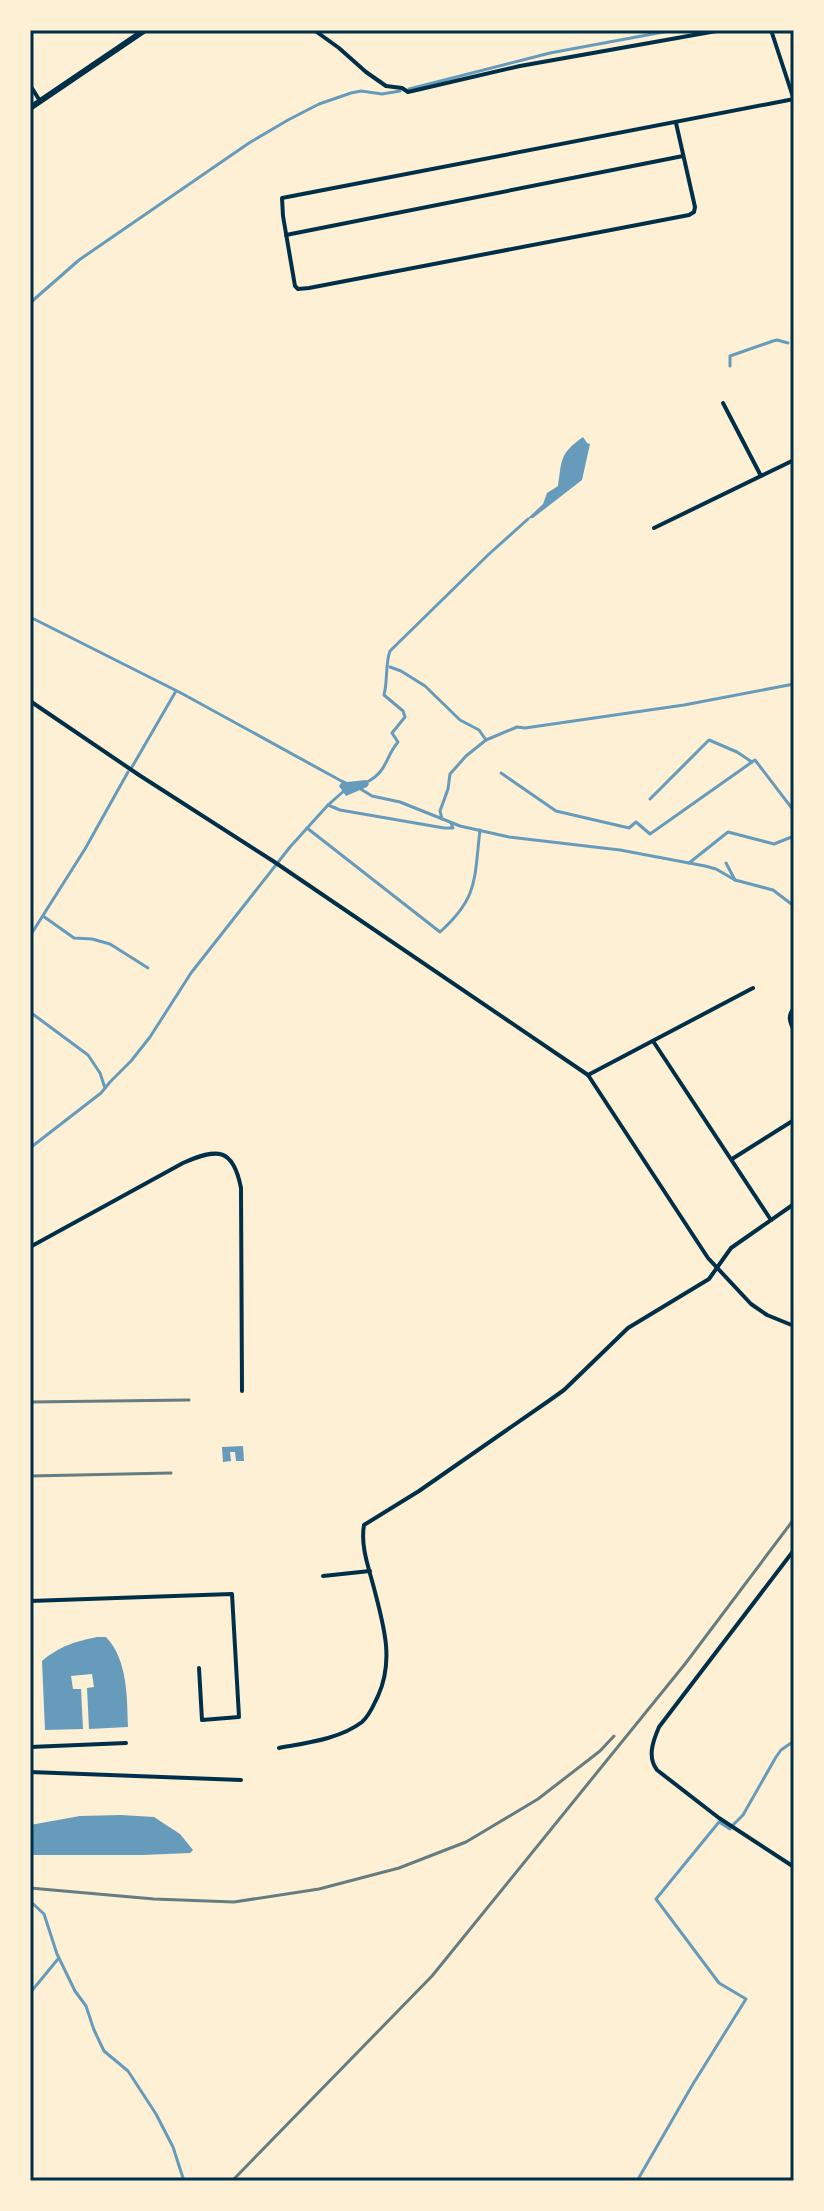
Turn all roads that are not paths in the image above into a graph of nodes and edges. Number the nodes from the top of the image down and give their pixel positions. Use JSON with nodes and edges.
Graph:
{"nodes":[{"id":1,"x":145,"y":30,"type":"edge"},
{"id":2,"x":314,"y":30,"type":"edge"},
{"id":3,"x":722,"y":30,"type":"edge"},
{"id":4,"x":771,"y":30,"type":"edge"},
{"id":5,"x":30,"y":85,"type":"edge"},
{"id":6,"x":794,"y":100,"type":"edge"},
{"id":7,"x":40,"y":101,"type":"junction"},
{"id":8,"x":30,"y":108,"type":"edge"},
{"id":9,"x":676,"y":123,"type":"junction"},
{"id":10,"x":683,"y":156,"type":"junction"},
{"id":11,"x":286,"y":235,"type":"junction"},
{"id":12,"x":723,"y":403,"type":"dead end"},
{"id":13,"x":794,"y":460,"type":"edge"},
{"id":14,"x":761,"y":476,"type":"junction"},
{"id":15,"x":654,"y":528,"type":"dead end"},
{"id":16,"x":30,"y":701,"type":"edge"},
{"id":17,"x":753,"y":988,"type":"dead end"},
{"id":18,"x":794,"y":1008,"type":"edge"},
{"id":19,"x":794,"y":1031,"type":"edge"},
{"id":20,"x":653,"y":1041,"type":"junction"},
{"id":21,"x":588,"y":1075,"type":"junction"},
{"id":22,"x":794,"y":1120,"type":"edge"},
{"id":23,"x":732,"y":1160,"type":"junction"},
{"id":24,"x":794,"y":1204,"type":"edge"},
{"id":25,"x":771,"y":1220,"type":"junction"},
{"id":26,"x":30,"y":1247,"type":"edge"},
{"id":27,"x":718,"y":1268,"type":"junction"},
{"id":28,"x":794,"y":1326,"type":"edge"},
{"id":29,"x":242,"y":1391,"type":"dead end"},
{"id":30,"x":794,"y":1550,"type":"edge"},
{"id":31,"x":370,"y":1571,"type":"junction"},
{"id":32,"x":323,"y":1576,"type":"dead end"},
{"id":33,"x":30,"y":1601,"type":"edge"},
{"id":34,"x":199,"y":1668,"type":"dead end"},
{"id":35,"x":126,"y":1743,"type":"dead end"},
{"id":36,"x":30,"y":1747,"type":"edge"},
{"id":37,"x":279,"y":1748,"type":"dead end"},
{"id":38,"x":30,"y":1772,"type":"edge"},
{"id":39,"x":241,"y":1780,"type":"dead end"},
{"id":40,"x":794,"y":1867,"type":"edge"}],
"edges":[{"from":1,"to":7,"type":"main road"},
{"from":2,"to":3,"type":"street"},
{"from":4,"to":6,"type":"street"},
{"from":5,"to":7,"type":"street"},
{"from":6,"to":9,"type":"street"},
{"from":7,"to":8,"type":"main road"},
{"from":9,"to":10,"type":"street"},
{"from":9,"to":11,"type":"street"},
{"from":10,"to":11,"type":"street"},
{"from":10,"to":11,"type":"street"},
{"from":12,"to":14,"type":"street"},
{"from":13,"to":14,"type":"street"},
{"from":14,"to":15,"type":"street"},
{"from":16,"to":21,"type":"street"},
{"from":17,"to":20,"type":"street"},
{"from":18,"to":19,"type":"street"},
{"from":20,"to":21,"type":"street"},
{"from":20,"to":23,"type":"street"},
{"from":21,"to":27,"type":"street"},
{"from":22,"to":23,"type":"street"},
{"from":23,"to":25,"type":"street"},
{"from":24,"to":25,"type":"street"},
{"from":25,"to":27,"type":"street"},
{"from":26,"to":29,"type":"street"},
{"from":27,"to":28,"type":"street"},
{"from":27,"to":31,"type":"street"},
{"from":30,"to":40,"type":"street"},
{"from":31,"to":32,"type":"street"},
{"from":31,"to":37,"type":"street"},
{"from":33,"to":34,"type":"street"},
{"from":35,"to":36,"type":"street"},
{"from":38,"to":39,"type":"street"}]}
